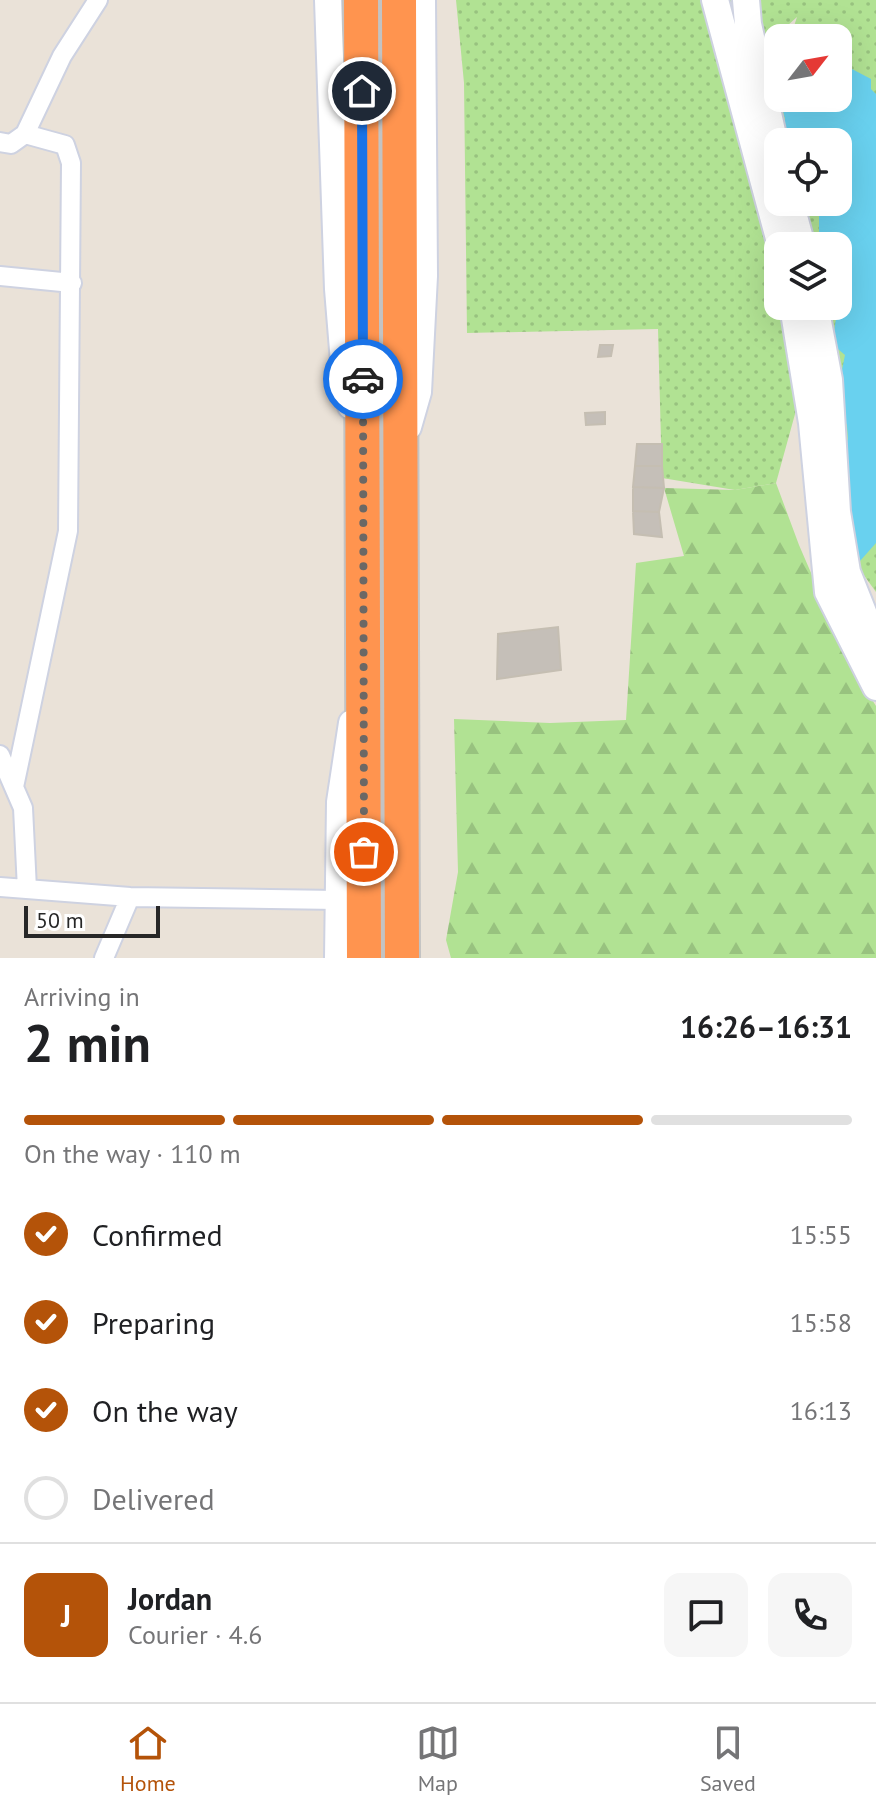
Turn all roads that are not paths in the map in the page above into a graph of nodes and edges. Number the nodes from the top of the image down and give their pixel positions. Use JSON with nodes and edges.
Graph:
{"nodes":[{"id":1,"x":98,"y":0,"type":"edge"},
{"id":2,"x":328,"y":0,"type":"edge"},
{"id":3,"x":361,"y":0,"type":"edge"},
{"id":4,"x":399,"y":0,"type":"edge"},
{"id":5,"x":422,"y":0,"type":"edge"},
{"id":6,"x":717,"y":0,"type":"edge"},
{"id":7,"x":732,"y":0,"type":"edge"},
{"id":8,"x":746,"y":0,"type":"edge"},
{"id":9,"x":771,"y":128,"type":"edge"},
{"id":10,"x":25,"y":134,"type":"junction"},
{"id":11,"x":0,"y":142,"type":"edge"},
{"id":12,"x":777,"y":232,"type":"edge"},
{"id":13,"x":0,"y":276,"type":"edge"},
{"id":14,"x":72,"y":283,"type":"junction"},
{"id":15,"x":795,"y":320,"type":"edge"},
{"id":16,"x":818,"y":320,"type":"edge"},
{"id":17,"x":364,"y":448,"type":"junction"},
{"id":18,"x":400,"y":453,"type":"junction"},
{"id":19,"x":876,"y":645,"type":"edge"},
{"id":20,"x":364,"y":665,"type":"junction"},
{"id":21,"x":876,"y":687,"type":"edge"},
{"id":22,"x":0,"y":755,"type":"edge"},
{"id":23,"x":14,"y":787,"type":"junction"},
{"id":24,"x":0,"y":887,"type":"edge"},
{"id":25,"x":27,"y":889,"type":"junction"},
{"id":26,"x":130,"y":897,"type":"junction"},
{"id":27,"x":338,"y":900,"type":"junction"},
{"id":28,"x":104,"y":958,"type":"edge"},
{"id":29,"x":338,"y":958,"type":"edge"},
{"id":30,"x":364,"y":958,"type":"edge"},
{"id":31,"x":402,"y":958,"type":"edge"}],
"edges":[{"from":1,"to":10,"type":"street"},
{"from":2,"to":17,"type":"street"},
{"from":3,"to":17,"type":"highway"},
{"from":4,"to":18,"type":"highway"},
{"from":5,"to":18,"type":"street"},
{"from":6,"to":7,"type":"street"},
{"from":6,"to":12,"type":"street"},
{"from":8,"to":9,"type":"street"},
{"from":10,"to":11,"type":"street"},
{"from":10,"to":14,"type":"street"},
{"from":13,"to":14,"type":"street"},
{"from":14,"to":23,"type":"street"},
{"from":15,"to":21,"type":"street"},
{"from":16,"to":19,"type":"street"},
{"from":17,"to":20,"type":"highway"},
{"from":18,"to":31,"type":"highway"},
{"from":20,"to":27,"type":"street"},
{"from":20,"to":30,"type":"highway"},
{"from":22,"to":23,"type":"street"},
{"from":23,"to":25,"type":"street"},
{"from":24,"to":25,"type":"street"},
{"from":25,"to":26,"type":"street"},
{"from":26,"to":27,"type":"street"},
{"from":26,"to":28,"type":"street"},
{"from":27,"to":29,"type":"street"}]}
